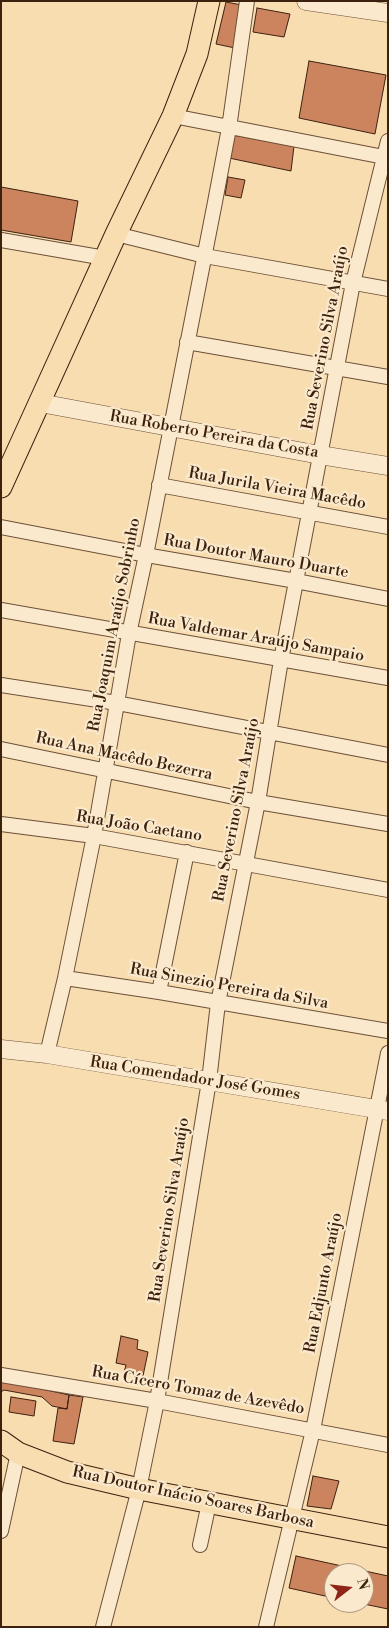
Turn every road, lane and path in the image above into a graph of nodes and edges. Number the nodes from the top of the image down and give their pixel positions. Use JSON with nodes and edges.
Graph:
{"nodes":[{"id":1,"x":247,"y":1,"type":"edge"},
{"id":2,"x":306,"y":1,"type":"edge"},
{"id":3,"x":211,"y":3,"type":"edge"},
{"id":4,"x":388,"y":13,"type":"edge"},
{"id":5,"x":173,"y":116,"type":"junction"},
{"id":6,"x":229,"y":128,"type":"junction"},
{"id":7,"x":388,"y":141,"type":"edge"},
{"id":8,"x":384,"y":157,"type":"junction"},
{"id":9,"x":116,"y":234,"type":"junction"},
{"id":10,"x":1,"y":240,"type":"edge"},
{"id":11,"x":205,"y":256,"type":"junction"},
{"id":12,"x":105,"y":258,"type":"junction"},
{"id":13,"x":353,"y":283,"type":"junction"},
{"id":14,"x":388,"y":289,"type":"edge"},
{"id":15,"x":188,"y":342,"type":"junction"},
{"id":16,"x":337,"y":368,"type":"junction"},
{"id":17,"x":388,"y":377,"type":"edge"},
{"id":18,"x":40,"y":403,"type":"junction"},
{"id":19,"x":171,"y":427,"type":"junction"},
{"id":20,"x":320,"y":455,"type":"junction"},
{"id":21,"x":388,"y":466,"type":"edge"},
{"id":22,"x":159,"y":485,"type":"junction"},
{"id":23,"x":1,"y":487,"type":"edge"},
{"id":24,"x":309,"y":513,"type":"junction"},
{"id":25,"x":1,"y":526,"type":"edge"},
{"id":26,"x":388,"y":527,"type":"edge"},
{"id":27,"x":146,"y":555,"type":"junction"},
{"id":28,"x":296,"y":581,"type":"junction"},
{"id":29,"x":388,"y":599,"type":"edge"},
{"id":30,"x":1,"y":610,"type":"edge"},
{"id":31,"x":129,"y":634,"type":"junction"},
{"id":32,"x":281,"y":660,"type":"junction"},
{"id":33,"x":388,"y":678,"type":"edge"},
{"id":34,"x":1,"y":685,"type":"edge"},
{"id":35,"x":117,"y":703,"type":"junction"},
{"id":36,"x":270,"y":732,"type":"junction"},
{"id":37,"x":1,"y":750,"type":"edge"},
{"id":38,"x":388,"y":755,"type":"edge"},
{"id":39,"x":106,"y":771,"type":"junction"},
{"id":40,"x":258,"y":802,"type":"junction"},
{"id":41,"x":1,"y":824,"type":"edge"},
{"id":42,"x":388,"y":824,"type":"edge"},
{"id":43,"x":94,"y":836,"type":"junction"},
{"id":44,"x":187,"y":852,"type":"junction"},
{"id":45,"x":245,"y":863,"type":"junction"},
{"id":46,"x":388,"y":890,"type":"edge"},
{"id":47,"x":65,"y":978,"type":"junction"},
{"id":48,"x":159,"y":992,"type":"junction"},
{"id":49,"x":218,"y":1003,"type":"junction"},
{"id":50,"x":388,"y":1031,"type":"edge"},
{"id":51,"x":1,"y":1049,"type":"edge"},
{"id":52,"x":388,"y":1053,"type":"edge"},
{"id":53,"x":47,"y":1054,"type":"junction"},
{"id":54,"x":209,"y":1081,"type":"junction"},
{"id":55,"x":382,"y":1110,"type":"edge"},
{"id":56,"x":1,"y":1375,"type":"edge"},
{"id":57,"x":157,"y":1401,"type":"junction"},
{"id":58,"x":313,"y":1430,"type":"junction"},
{"id":59,"x":388,"y":1445,"type":"edge"},
{"id":60,"x":7,"y":1450,"type":"edge"},
{"id":61,"x":139,"y":1490,"type":"junction"},
{"id":62,"x":209,"y":1504,"type":"junction"},
{"id":63,"x":292,"y":1519,"type":"junction"},
{"id":64,"x":1,"y":1531,"type":"edge"},
{"id":65,"x":388,"y":1537,"type":"edge"},
{"id":66,"x":200,"y":1546,"type":"dead end"},
{"id":67,"x":103,"y":1627,"type":"edge"},
{"id":68,"x":266,"y":1627,"type":"edge"}],
"edges":[{"from":1,"to":6,"type":"street","name":"Rua Joaquim Araújo Sobrinho"},
{"from":2,"to":4,"type":"street"},
{"from":3,"to":5,"type":"main road"},
{"from":5,"to":6,"type":"street"},
{"from":5,"to":9,"type":"main road"},
{"from":6,"to":8,"type":"street"},
{"from":6,"to":11,"type":"street","name":"Rua Joaquim Araújo Sobrinho"},
{"from":7,"to":8,"type":"street","name":"Rua Severino Silva Araújo"},
{"from":8,"to":13,"type":"street","name":"Rua Severino Silva Araújo"},
{"from":9,"to":11,"type":"street"},
{"from":9,"to":12,"type":"main road"},
{"from":10,"to":12,"type":"street"},
{"from":11,"to":13,"type":"street"},
{"from":11,"to":15,"type":"street","name":"Rua Joaquim Araújo Sobrinho"},
{"from":12,"to":18,"type":"main road"},
{"from":13,"to":14,"type":"street"},
{"from":13,"to":16,"type":"street","name":"Rua Severino Silva Araújo"},
{"from":15,"to":16,"type":"street"},
{"from":15,"to":19,"type":"street","name":"Rua Joaquim Araújo Sobrinho"},
{"from":16,"to":17,"type":"street"},
{"from":16,"to":20,"type":"street","name":"Rua Severino Silva Araújo"},
{"from":18,"to":19,"type":"street","name":"Rua Roberto Pereira da Costa"},
{"from":18,"to":23,"type":"main road"},
{"from":19,"to":20,"type":"street","name":"Rua Roberto Pereira da Costa"},
{"from":19,"to":22,"type":"street","name":"Rua Joaquim Araújo Sobrinho"},
{"from":20,"to":21,"type":"street","name":"Rua Roberto Pereira da Costa"},
{"from":20,"to":24,"type":"street","name":"Rua Severino Silva Araújo"},
{"from":22,"to":24,"type":"street","name":"Rua Jurila Vieira Macêdo"},
{"from":22,"to":27,"type":"street","name":"Rua Joaquim Araújo Sobrinho"},
{"from":24,"to":26,"type":"street","name":"Rua Jurila Vieira Macêdo"},
{"from":24,"to":28,"type":"street","name":"Rua Severino Silva Araújo"},
{"from":25,"to":27,"type":"street","name":"Rua Doutor Mauro Duarte"},
{"from":27,"to":28,"type":"street","name":"Rua Doutor Mauro Duarte"},
{"from":27,"to":31,"type":"street","name":"Rua Joaquim Araújo Sobrinho"},
{"from":28,"to":29,"type":"street","name":"Rua Doutor Mauro Duarte"},
{"from":28,"to":32,"type":"street","name":"Rua Severino Silva Araújo"},
{"from":30,"to":31,"type":"street","name":"Rua Valdemar Araújo Sampaio"},
{"from":31,"to":32,"type":"street","name":"Rua Valdemar Araújo Sampaio"},
{"from":31,"to":35,"type":"street","name":"Rua Joaquim Araújo Sobrinho"},
{"from":32,"to":33,"type":"street","name":"Rua Valdemar Araújo Sampaio"},
{"from":32,"to":36,"type":"street","name":"Rua Severino Silva Araújo"},
{"from":34,"to":35,"type":"street"},
{"from":35,"to":36,"type":"street"},
{"from":35,"to":39,"type":"street","name":"Rua Joaquim Araújo Sobrinho"},
{"from":36,"to":38,"type":"street"},
{"from":36,"to":40,"type":"street","name":"Rua Severino Silva Araújo"},
{"from":37,"to":39,"type":"street","name":"Rua Ana Macêdo Bezerra"},
{"from":39,"to":40,"type":"street","name":"Rua Ana Macêdo Bezerra"},
{"from":39,"to":43,"type":"street","name":"Rua Joaquim Araújo Sobrinho"},
{"from":40,"to":42,"type":"street","name":"Rua Ana Macêdo Bezerra"},
{"from":40,"to":45,"type":"street","name":"Rua Severino Silva Araújo"},
{"from":41,"to":43,"type":"street","name":"Rua João Caetano"},
{"from":43,"to":44,"type":"street","name":"Rua João Caetano"},
{"from":43,"to":47,"type":"street","name":"Rua Joaquim Araújo Sobrinho"},
{"from":44,"to":45,"type":"street","name":"Rua João Caetano"},
{"from":44,"to":48,"type":"street"},
{"from":45,"to":46,"type":"street","name":"Rua João Caetano"},
{"from":45,"to":49,"type":"street","name":"Rua Severino Silva Araújo"},
{"from":47,"to":48,"type":"street","name":"Rua Sinezio Pereira da Silva"},
{"from":47,"to":53,"type":"street","name":"Rua Joaquim Araújo Sobrinho"},
{"from":48,"to":49,"type":"street","name":"Rua Sinezio Pereira da Silva"},
{"from":49,"to":50,"type":"street","name":"Rua Sinezio Pereira da Silva"},
{"from":49,"to":54,"type":"street","name":"Rua Severino Silva Araújo"},
{"from":51,"to":53,"type":"street","name":"Rua Comendador José Gomes"},
{"from":52,"to":55,"type":"street","name":"Rua Edjunto Araújo"},
{"from":53,"to":54,"type":"street","name":"Rua Comendador José Gomes"},
{"from":54,"to":55,"type":"street","name":"Rua Comendador José Gomes"},
{"from":54,"to":57,"type":"street","name":"Rua Severino Silva Araújo"},
{"from":55,"to":58,"type":"street","name":"Rua Edjunto Araújo"},
{"from":56,"to":57,"type":"street","name":"Rua Cícero Tomaz de Azevêdo"},
{"from":57,"to":58,"type":"street","name":"Rua Cícero Tomaz de Azevêdo"},
{"from":57,"to":61,"type":"street","name":"Rua Severino Silva Araújo"},
{"from":58,"to":59,"type":"street","name":"Rua Cícero Tomaz de Azevêdo"},
{"from":58,"to":63,"type":"street","name":"Rua Edjunto Araújo"},
{"from":60,"to":61,"type":"main road","name":"Rua Doutor Inácio Soares Barbosa"},
{"from":60,"to":64,"type":"street"},
{"from":61,"to":62,"type":"main road","name":"Rua Doutor Inácio Soares Barbosa"},
{"from":61,"to":67,"type":"street","name":"Rua Severino Silva Araújo"},
{"from":62,"to":63,"type":"main road","name":"Rua Doutor Inácio Soares Barbosa"},
{"from":62,"to":66,"type":"street"},
{"from":63,"to":65,"type":"main road","name":"Rua Doutor Inácio Soares Barbosa"},
{"from":63,"to":68,"type":"street","name":"Rua Edjunto Araújo"}]}
